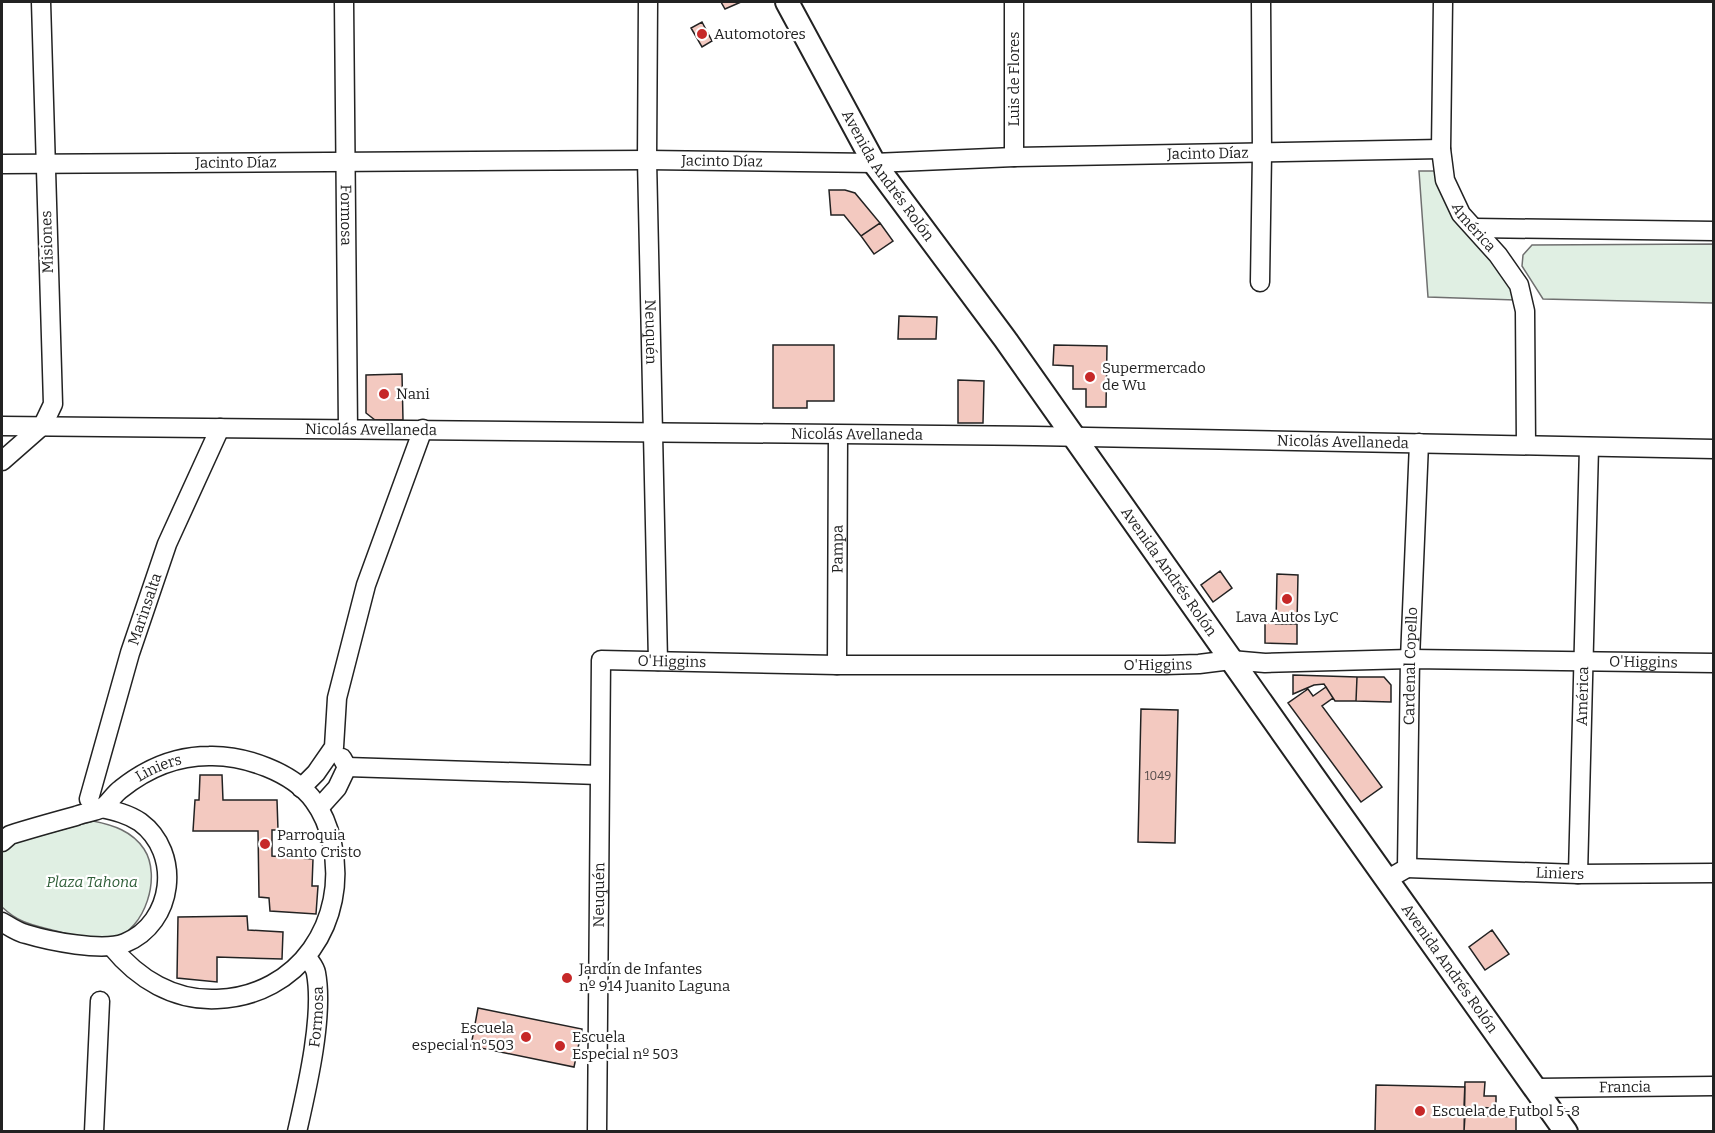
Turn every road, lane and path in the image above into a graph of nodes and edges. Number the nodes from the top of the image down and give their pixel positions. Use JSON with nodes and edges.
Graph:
{"nodes":[{"id":1,"x":41,"y":2,"type":"edge"},
{"id":2,"x":344,"y":2,"type":"edge"},
{"id":3,"x":648,"y":2,"type":"edge"},
{"id":4,"x":787,"y":2,"type":"edge"},
{"id":5,"x":1014,"y":2,"type":"edge"},
{"id":6,"x":1261,"y":2,"type":"edge"},
{"id":7,"x":1443,"y":2,"type":"edge"},
{"id":8,"x":1441,"y":149,"type":"junction"},
{"id":9,"x":1262,"y":153,"type":"junction"},
{"id":10,"x":1014,"y":157,"type":"junction"},
{"id":11,"x":647,"y":160,"type":"junction"},
{"id":12,"x":345,"y":161,"type":"junction"},
{"id":13,"x":874,"y":163,"type":"junction"},
{"id":14,"x":2,"y":164,"type":"edge"},
{"id":15,"x":45,"y":164,"type":"junction"},
{"id":16,"x":1474,"y":228,"type":"junction"},
{"id":17,"x":1713,"y":231,"type":"edge"},
{"id":18,"x":1260,"y":282,"type":"dead end"},
{"id":19,"x":43,"y":425,"type":"junction"},
{"id":20,"x":2,"y":426,"type":"edge"},
{"id":21,"x":220,"y":428,"type":"junction"},
{"id":22,"x":348,"y":429,"type":"junction"},
{"id":23,"x":423,"y":429,"type":"junction"},
{"id":24,"x":653,"y":433,"type":"junction"},
{"id":25,"x":838,"y":435,"type":"junction"},
{"id":26,"x":1074,"y":437,"type":"junction"},
{"id":27,"x":1419,"y":443,"type":"junction"},
{"id":28,"x":1526,"y":445,"type":"junction"},
{"id":29,"x":1589,"y":447,"type":"junction"},
{"id":30,"x":1713,"y":449,"type":"edge"},
{"id":31,"x":2,"y":461,"type":"edge"},
{"id":32,"x":1410,"y":659,"type":"junction"},
{"id":33,"x":601,"y":660,"type":"joint"},
{"id":34,"x":1232,"y":660,"type":"junction"},
{"id":35,"x":658,"y":661,"type":"junction"},
{"id":36,"x":1583,"y":661,"type":"junction"},
{"id":37,"x":1713,"y":663,"type":"edge"},
{"id":38,"x":837,"y":665,"type":"junction"},
{"id":39,"x":334,"y":747,"type":"junction"},
{"id":40,"x":347,"y":767,"type":"junction"},
{"id":41,"x":599,"y":775,"type":"junction"},
{"id":42,"x":301,"y":788,"type":"junction"},
{"id":43,"x":95,"y":804,"type":"junction"},
{"id":44,"x":318,"y":808,"type":"junction"},
{"id":45,"x":2,"y":843,"type":"edge"},
{"id":46,"x":1407,"y":868,"type":"junction"},
{"id":47,"x":1713,"y":873,"type":"edge"},
{"id":48,"x":1578,"y":874,"type":"junction"},
{"id":49,"x":1388,"y":879,"type":"junction"},
{"id":50,"x":2,"y":922,"type":"edge"},
{"id":51,"x":111,"y":947,"type":"junction"},
{"id":52,"x":307,"y":957,"type":"junction"},
{"id":53,"x":100,"y":1001,"type":"dead end"},
{"id":54,"x":1713,"y":1086,"type":"edge"},
{"id":55,"x":1537,"y":1088,"type":"junction"},
{"id":56,"x":94,"y":1131,"type":"edge"},
{"id":57,"x":297,"y":1131,"type":"edge"},
{"id":58,"x":597,"y":1131,"type":"edge"},
{"id":59,"x":1566,"y":1131,"type":"edge"}],
"edges":[{"from":1,"to":15,"type":"street","name":"Misiones"},
{"from":2,"to":12,"type":"street","name":"Formosa"},
{"from":3,"to":11,"type":"street","name":"Neuquén"},
{"from":4,"to":13,"type":"main road","name":"Avenida Andrés Rolón"},
{"from":5,"to":10,"type":"street","name":"Luis de Flores"},
{"from":6,"to":9,"type":"street"},
{"from":7,"to":8,"type":"street","name":"América"},
{"from":8,"to":9,"type":"street","name":"Jacinto Díaz"},
{"from":8,"to":16,"type":"street","name":"América"},
{"from":9,"to":10,"type":"street","name":"Jacinto Díaz"},
{"from":9,"to":18,"type":"street"},
{"from":10,"to":13,"type":"street","name":"Jacinto Díaz"},
{"from":11,"to":12,"type":"street","name":"Jacinto Díaz"},
{"from":11,"to":13,"type":"street","name":"Jacinto Díaz"},
{"from":11,"to":24,"type":"street","name":"Neuquén"},
{"from":12,"to":15,"type":"street","name":"Jacinto Díaz"},
{"from":12,"to":22,"type":"street","name":"Formosa"},
{"from":13,"to":26,"type":"main road","name":"Avenida Andrés Rolón"},
{"from":14,"to":15,"type":"street","name":"Jacinto Díaz"},
{"from":15,"to":19,"type":"street","name":"Misiones"},
{"from":16,"to":17,"type":"street"},
{"from":16,"to":28,"type":"street","name":"América"},
{"from":19,"to":20,"type":"street","name":"Nicolás Avellaneda"},
{"from":19,"to":21,"type":"street","name":"Nicolás Avellaneda"},
{"from":19,"to":31,"type":"street"},
{"from":21,"to":22,"type":"street","name":"Nicolás Avellaneda"},
{"from":21,"to":43,"type":"street","name":"Marinsalta"},
{"from":22,"to":23,"type":"street","name":"Nicolás Avellaneda"},
{"from":23,"to":24,"type":"street","name":"Nicolás Avellaneda"},
{"from":23,"to":39,"type":"street"},
{"from":24,"to":25,"type":"street","name":"Nicolás Avellaneda"},
{"from":24,"to":35,"type":"street","name":"Neuquén"},
{"from":25,"to":26,"type":"street","name":"Nicolás Avellaneda"},
{"from":25,"to":38,"type":"street","name":"Pampa"},
{"from":26,"to":27,"type":"street","name":"Nicolás Avellaneda"},
{"from":26,"to":34,"type":"main road","name":"Avenida Andrés Rolón"},
{"from":27,"to":28,"type":"street","name":"Nicolás Avellaneda"},
{"from":27,"to":32,"type":"street","name":"Cardenal Copello"},
{"from":28,"to":29,"type":"street","name":"Nicolás Avellaneda"},
{"from":29,"to":30,"type":"street","name":"Nicolás Avellaneda"},
{"from":29,"to":36,"type":"street","name":"América"},
{"from":32,"to":34,"type":"street","name":"O'Higgins"},
{"from":32,"to":36,"type":"street","name":"O'Higgins"},
{"from":32,"to":46,"type":"street","name":"Cardenal Copello"},
{"from":33,"to":35,"type":"street","name":"O'Higgins"},
{"from":33,"to":41,"type":"street","name":"Neuquén"},
{"from":34,"to":38,"type":"street","name":"O'Higgins"},
{"from":34,"to":49,"type":"main road","name":"Avenida Andrés Rolón"},
{"from":35,"to":38,"type":"street","name":"O'Higgins"},
{"from":36,"to":37,"type":"street","name":"O'Higgins"},
{"from":36,"to":48,"type":"street","name":"América"},
{"from":39,"to":40,"type":"street"},
{"from":39,"to":42,"type":"street"},
{"from":40,"to":41,"type":"street"},
{"from":40,"to":44,"type":"street"},
{"from":41,"to":58,"type":"street","name":"Neuquén"},
{"from":42,"to":43,"type":"street","name":"Liniers"},
{"from":42,"to":44,"type":"street","name":"Liniers"},
{"from":43,"to":45,"type":"street","name":"Liniers"},
{"from":43,"to":51,"type":"street"},
{"from":44,"to":52,"type":"street"},
{"from":46,"to":48,"type":"street","name":"Liniers"},
{"from":46,"to":49,"type":"street"},
{"from":47,"to":48,"type":"street","name":"Liniers"},
{"from":49,"to":55,"type":"main road","name":"Avenida Andrés Rolón"},
{"from":50,"to":51,"type":"street"},
{"from":51,"to":52,"type":"street"},
{"from":52,"to":57,"type":"street","name":"Formosa"},
{"from":53,"to":56,"type":"street"},
{"from":54,"to":55,"type":"street","name":"Francia"},
{"from":55,"to":59,"type":"main road","name":"Avenida Andrés Rolón"}]}
